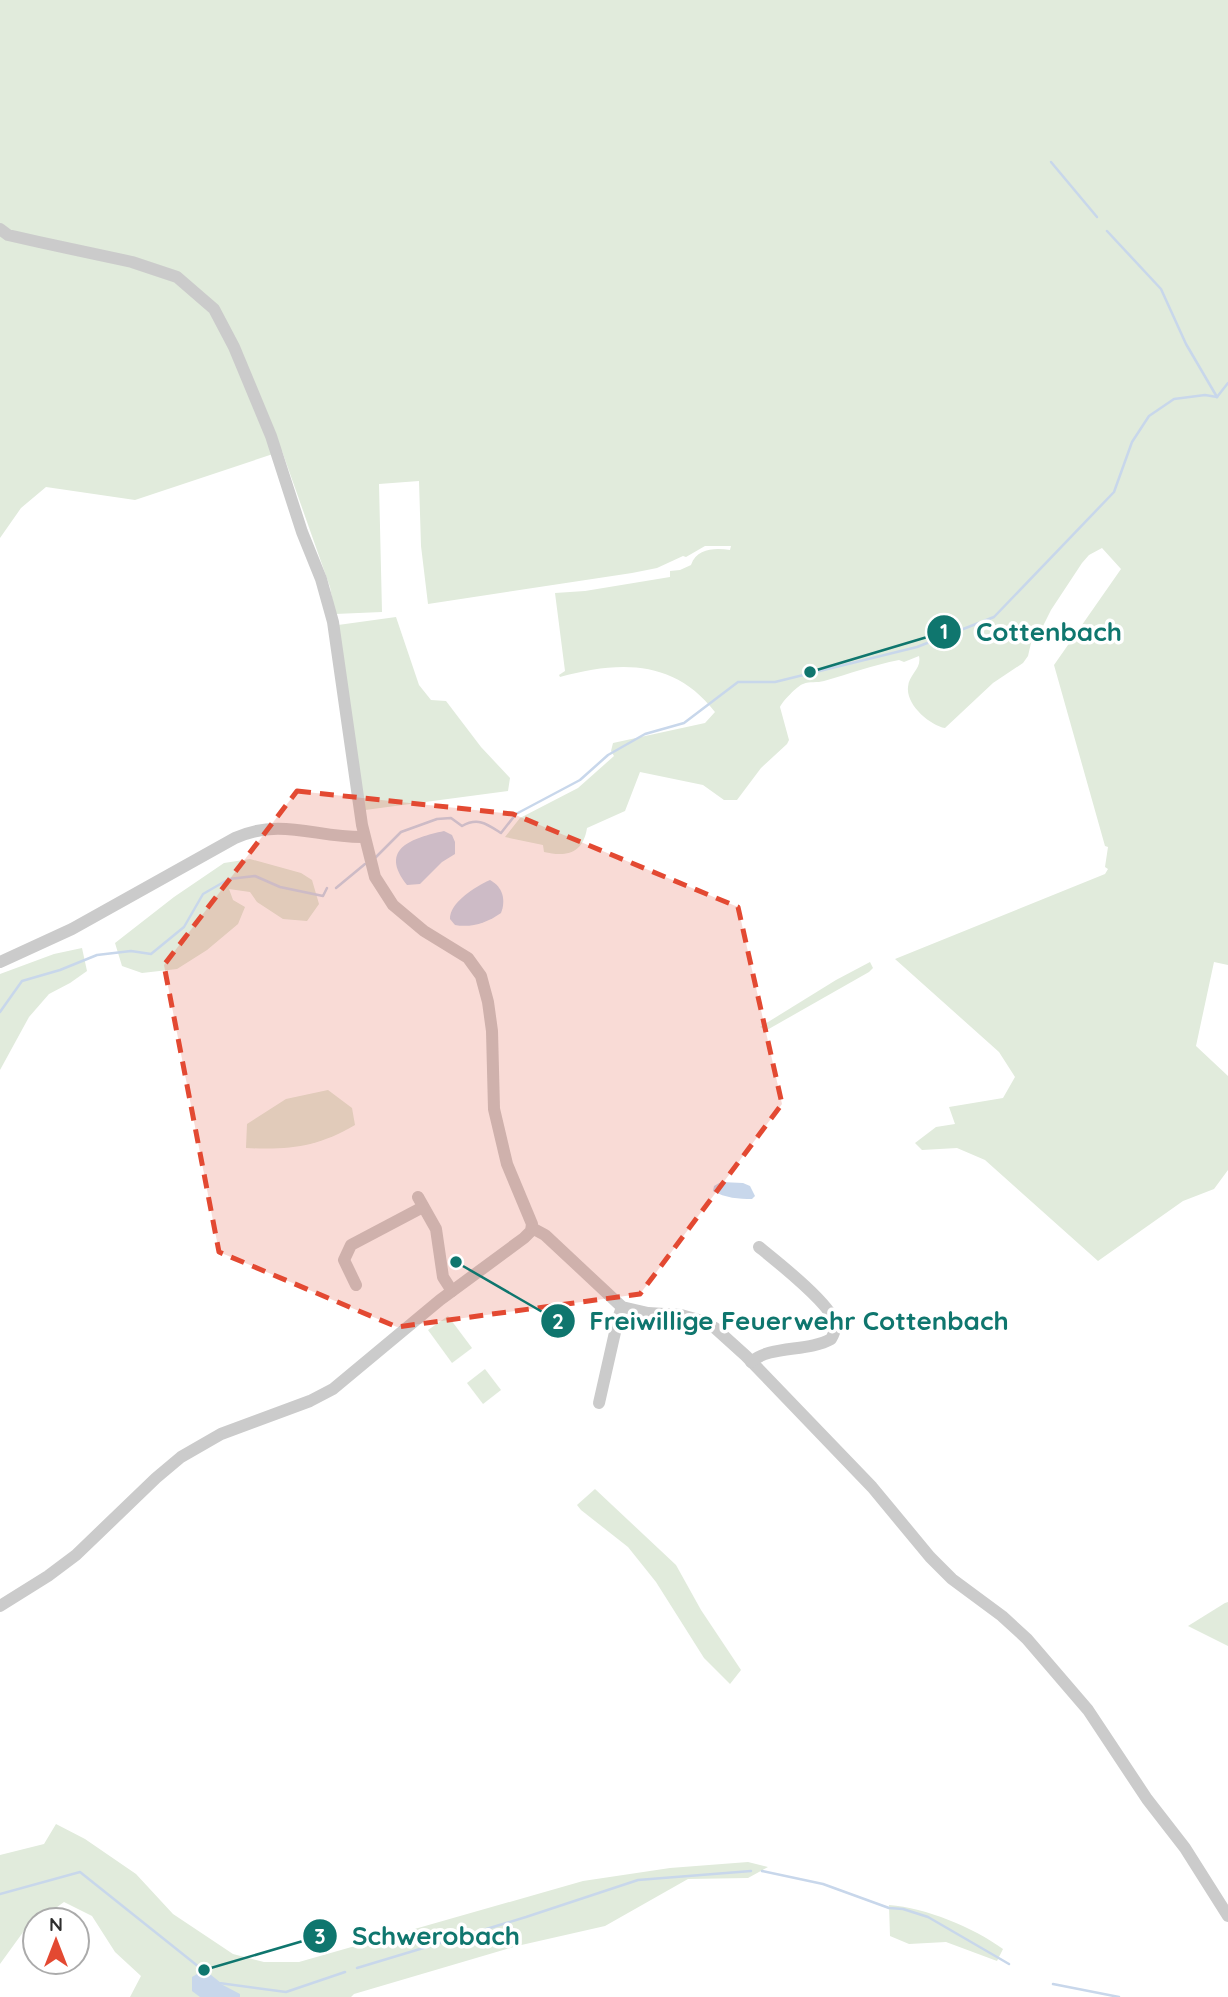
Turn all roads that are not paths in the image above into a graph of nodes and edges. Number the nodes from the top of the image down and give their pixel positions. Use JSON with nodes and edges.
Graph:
{"nodes":[{"id":1,"x":0,"y":229,"type":"edge"},
{"id":2,"x":364,"y":837,"type":"junction"},
{"id":3,"x":0,"y":962,"type":"edge"},
{"id":4,"x":532,"y":1228,"type":"junction"},
{"id":5,"x":759,"y":1247,"type":"dead end"},
{"id":6,"x":356,"y":1285,"type":"dead end"},
{"id":7,"x":452,"y":1291,"type":"junction"},
{"id":8,"x":622,"y":1307,"type":"junction"},
{"id":9,"x":751,"y":1362,"type":"junction"},
{"id":10,"x":599,"y":1403,"type":"dead end"},
{"id":11,"x":0,"y":1606,"type":"edge"},
{"id":12,"x":1228,"y":1916,"type":"edge"}],
"edges":[{"from":1,"to":2,"type":"street"},
{"from":2,"to":3,"type":"street"},
{"from":2,"to":4,"type":"street"},
{"from":4,"to":7,"type":"street"},
{"from":4,"to":8,"type":"street"},
{"from":5,"to":9,"type":"street"},
{"from":6,"to":7,"type":"street"},
{"from":7,"to":11,"type":"street"},
{"from":8,"to":9,"type":"street"},
{"from":8,"to":10,"type":"street"},
{"from":9,"to":12,"type":"street"}]}
